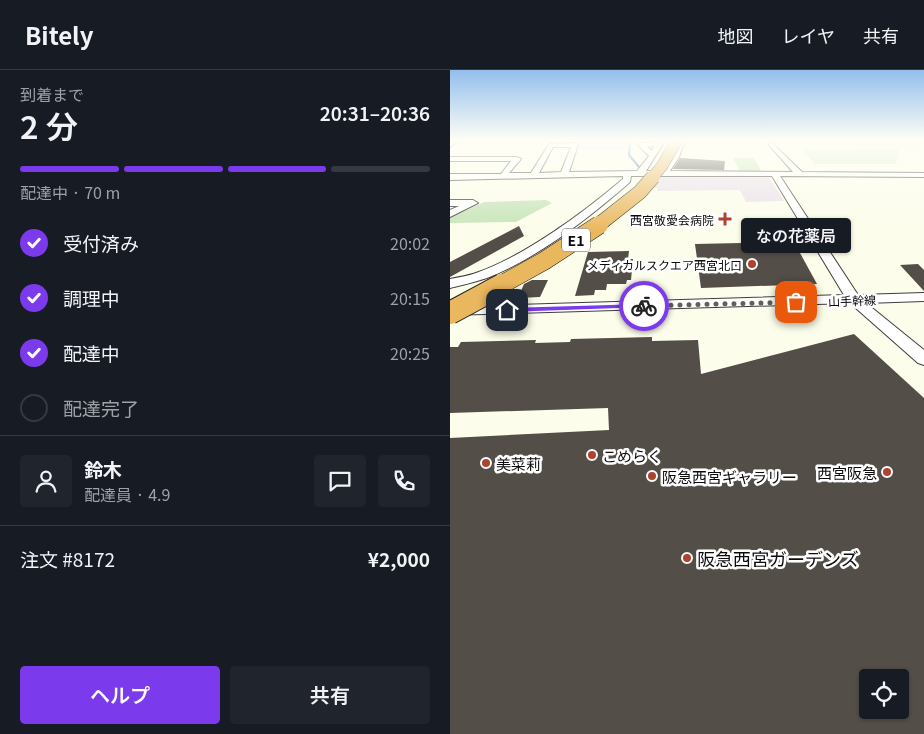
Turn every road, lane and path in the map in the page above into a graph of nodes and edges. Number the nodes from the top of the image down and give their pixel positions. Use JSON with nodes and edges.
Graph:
{"nodes":[{"id":1,"x":507,"y":171,"type":"edge"},
{"id":2,"x":536,"y":171,"type":"edge"},
{"id":3,"x":566,"y":171,"type":"edge"},
{"id":4,"x":636,"y":171,"type":"edge"},
{"id":5,"x":649,"y":171,"type":"edge"},
{"id":6,"x":660,"y":171,"type":"edge"},
{"id":7,"x":797,"y":171,"type":"edge"},
{"id":8,"x":664,"y":173,"type":"joint"},
{"id":9,"x":717,"y":173,"type":"joint"},
{"id":10,"x":633,"y":174,"type":"junction"},
{"id":11,"x":534,"y":175,"type":"junction"},
{"id":12,"x":564,"y":175,"type":"junction"},
{"id":13,"x":775,"y":175,"type":"junction"},
{"id":14,"x":801,"y":175,"type":"junction"},
{"id":15,"x":924,"y":175,"type":"edge"},
{"id":16,"x":473,"y":176,"type":"junction"},
{"id":17,"x":503,"y":176,"type":"junction"},
{"id":18,"x":450,"y":177,"type":"edge"},
{"id":19,"x":456,"y":192,"type":"edge"},
{"id":20,"x":450,"y":203,"type":"edge"},
{"id":21,"x":450,"y":214,"type":"edge"},
{"id":22,"x":450,"y":284,"type":"edge"},
{"id":23,"x":924,"y":297,"type":"edge"},
{"id":24,"x":854,"y":300,"type":"junction"},
{"id":25,"x":450,"y":302,"type":"edge"},
{"id":26,"x":450,"y":312,"type":"edge"},
{"id":27,"x":924,"y":359,"type":"edge"}],
"edges":[{"from":1,"to":17,"type":"street"},
{"from":2,"to":11,"type":"street"},
{"from":3,"to":12,"type":"street"},
{"from":4,"to":10,"type":"street"},
{"from":5,"to":25,"type":"highway","number":"E1"},
{"from":6,"to":26,"type":"highway","number":"E1","bridge":true},
{"from":7,"to":14,"type":"street"},
{"from":8,"to":9,"type":"street"},
{"from":8,"to":10,"type":"street"},
{"from":9,"to":13,"type":"street"},
{"from":10,"to":12,"type":"street"},
{"from":10,"to":22,"type":"street"},
{"from":11,"to":12,"type":"street"},
{"from":11,"to":17,"type":"street"},
{"from":13,"to":14,"type":"street"},
{"from":13,"to":24,"type":"street"},
{"from":14,"to":15,"type":"street"},
{"from":16,"to":17,"type":"street"},
{"from":16,"to":18,"type":"street"},
{"from":16,"to":19,"type":"street"},
{"from":20,"to":21,"type":"street"},
{"from":23,"to":24,"type":"street","name":"山手幹線"},
{"from":24,"to":26,"type":"street","name":"山手幹線"},
{"from":24,"to":27,"type":"street"}]}
